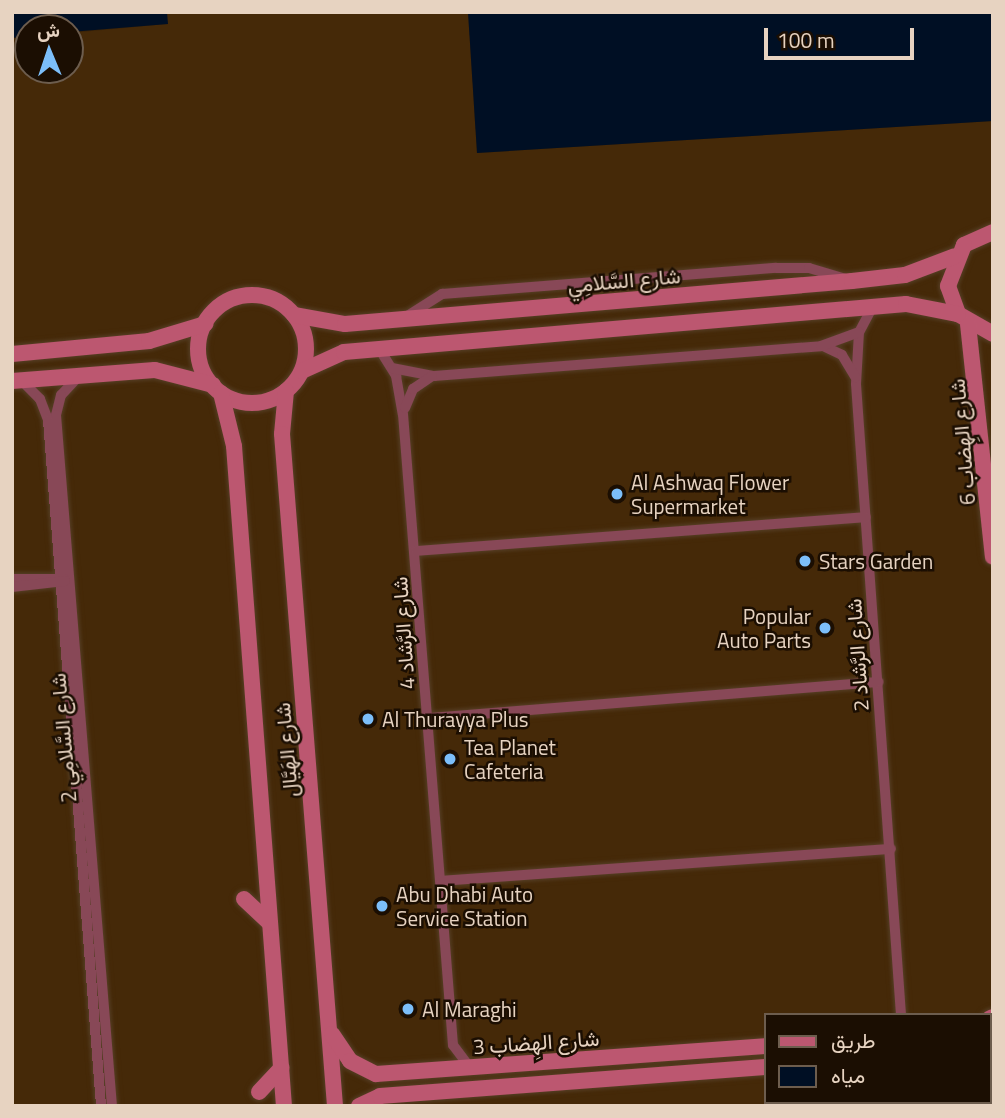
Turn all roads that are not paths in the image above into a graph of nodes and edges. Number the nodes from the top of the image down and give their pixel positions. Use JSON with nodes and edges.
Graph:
{"nodes":[{"id":1,"x":993,"y":232,"type":"edge"},
{"id":2,"x":955,"y":256,"type":"junction"},
{"id":3,"x":872,"y":308,"type":"junction"},
{"id":4,"x":294,"y":315,"type":"junction"},
{"id":5,"x":963,"y":319,"type":"junction"},
{"id":6,"x":205,"y":324,"type":"junction"},
{"id":7,"x":859,"y":331,"type":"junction"},
{"id":8,"x":993,"y":334,"type":"edge"},
{"id":9,"x":821,"y":346,"type":"junction"},
{"id":10,"x":380,"y":350,"type":"junction"},
{"id":11,"x":12,"y":354,"type":"edge"},
{"id":12,"x":392,"y":368,"type":"junction"},
{"id":13,"x":302,"y":371,"type":"junction"},
{"id":14,"x":80,"y":376,"type":"junction"},
{"id":15,"x":434,"y":376,"type":"junction"},
{"id":16,"x":17,"y":380,"type":"edge"},
{"id":17,"x":856,"y":384,"type":"junction"},
{"id":18,"x":217,"y":389,"type":"junction"},
{"id":19,"x":286,"y":391,"type":"junction"},
{"id":20,"x":404,"y":414,"type":"junction"},
{"id":21,"x":866,"y":517,"type":"junction"},
{"id":22,"x":416,"y":551,"type":"junction"},
{"id":23,"x":993,"y":557,"type":"edge"},
{"id":24,"x":12,"y":579,"type":"edge"},
{"id":25,"x":64,"y":579,"type":"junction"},
{"id":26,"x":12,"y":587,"type":"edge"},
{"id":27,"x":879,"y":682,"type":"junction"},
{"id":28,"x":429,"y":718,"type":"junction"},
{"id":29,"x":891,"y":849,"type":"junction"},
{"id":30,"x":441,"y":881,"type":"junction"},
{"id":31,"x":244,"y":899,"type":"dead end"},
{"id":32,"x":270,"y":923,"type":"junction"},
{"id":33,"x":902,"y":1009,"type":"edge"},
{"id":34,"x":329,"y":1030,"type":"junction"},
{"id":35,"x":453,"y":1045,"type":"junction"},
{"id":36,"x":764,"y":1046,"type":"edge"},
{"id":37,"x":764,"y":1067,"type":"edge"},
{"id":38,"x":281,"y":1068,"type":"junction"},
{"id":39,"x":471,"y":1069,"type":"junction"},
{"id":40,"x":438,"y":1071,"type":"junction"},
{"id":41,"x":408,"y":1073,"type":"junction"},
{"id":42,"x":259,"y":1092,"type":"dead end"},
{"id":43,"x":410,"y":1094,"type":"junction"},
{"id":44,"x":101,"y":1106,"type":"edge"},
{"id":45,"x":112,"y":1106,"type":"edge"},
{"id":46,"x":284,"y":1106,"type":"edge"},
{"id":47,"x":335,"y":1106,"type":"edge"},
{"id":48,"x":359,"y":1106,"type":"edge"}],
"edges":[{"from":1,"to":2,"type":"street","name":"شارع السَّلامِي"},
{"from":2,"to":4,"type":"street","name":"شارع السَّلامِي"},
{"from":2,"to":5,"type":"street","name":"شارع الهِضاب 6"},
{"from":3,"to":5,"type":"street"},
{"from":3,"to":7,"type":"street","name":"شارع الرَّشاد 2"},
{"from":3,"to":10,"type":"street"},
{"from":4,"to":6,"type":"street"},
{"from":4,"to":13,"type":"street"},
{"from":5,"to":8,"type":"street"},
{"from":5,"to":23,"type":"street","name":"شارع الهِضاب 6"},
{"from":6,"to":11,"type":"street"},
{"from":6,"to":18,"type":"street"},
{"from":7,"to":9,"type":"street"},
{"from":7,"to":17,"type":"street","name":"شارع الرَّشاد 2"},
{"from":9,"to":15,"type":"street"},
{"from":9,"to":17,"type":"street"},
{"from":10,"to":12,"type":"street","name":"شارع الرَّشاد 4"},
{"from":10,"to":13,"type":"street"},
{"from":12,"to":15,"type":"street"},
{"from":12,"to":20,"type":"street","name":"شارع الرَّشاد 4"},
{"from":13,"to":19,"type":"street"},
{"from":14,"to":16,"type":"street"},
{"from":14,"to":18,"type":"street"},
{"from":14,"to":25,"type":"street","name":"شارع السَّلامِي 2"},
{"from":15,"to":20,"type":"street"},
{"from":16,"to":25,"type":"street","name":"شارع السَّلامِي 2"},
{"from":17,"to":21,"type":"street","name":"شارع الرَّشاد 2"},
{"from":18,"to":19,"type":"street"},
{"from":18,"to":32,"type":"street","name":"شارع الهَيَّال"},
{"from":19,"to":34,"type":"street","name":"شارع الهَيَّال"},
{"from":20,"to":22,"type":"street","name":"شارع الرَّشاد 4"},
{"from":21,"to":22,"type":"street"},
{"from":21,"to":27,"type":"street","name":"شارع الرَّشاد 2"},
{"from":22,"to":28,"type":"street","name":"شارع الرَّشاد 4"},
{"from":24,"to":25,"type":"street"},
{"from":25,"to":26,"type":"street"},
{"from":25,"to":44,"type":"street","name":"شارع السَّلامِي 2"},
{"from":25,"to":45,"type":"street","name":"شارع السَّلامِي 2"},
{"from":27,"to":28,"type":"street"},
{"from":27,"to":29,"type":"street","name":"شارع الرَّشاد 2"},
{"from":28,"to":30,"type":"street","name":"شارع الرَّشاد 4"},
{"from":29,"to":30,"type":"street"},
{"from":29,"to":33,"type":"street","name":"شارع الرَّشاد 2"},
{"from":30,"to":35,"type":"street","name":"شارع الرَّشاد 4"},
{"from":31,"to":32,"type":"street"},
{"from":32,"to":38,"type":"street","name":"شارع الهَيَّال"},
{"from":34,"to":41,"type":"street","name":"شارع الهِضاب 3"},
{"from":34,"to":47,"type":"street","name":"شارع الهَيَّال"},
{"from":35,"to":39,"type":"street"},
{"from":35,"to":40,"type":"street"},
{"from":36,"to":39,"type":"street","name":"شارع الهِضاب 3"},
{"from":37,"to":43,"type":"street","name":"شارع الهِضاب 3"},
{"from":38,"to":42,"type":"street"},
{"from":38,"to":46,"type":"street","name":"شارع الهَيَّال"},
{"from":39,"to":40,"type":"street","name":"شارع الهِضاب 3"},
{"from":40,"to":41,"type":"street","name":"شارع الهِضاب 3"},
{"from":41,"to":43,"type":"street"},
{"from":43,"to":48,"type":"street","name":"شارع الهِضاب 3"}]}
